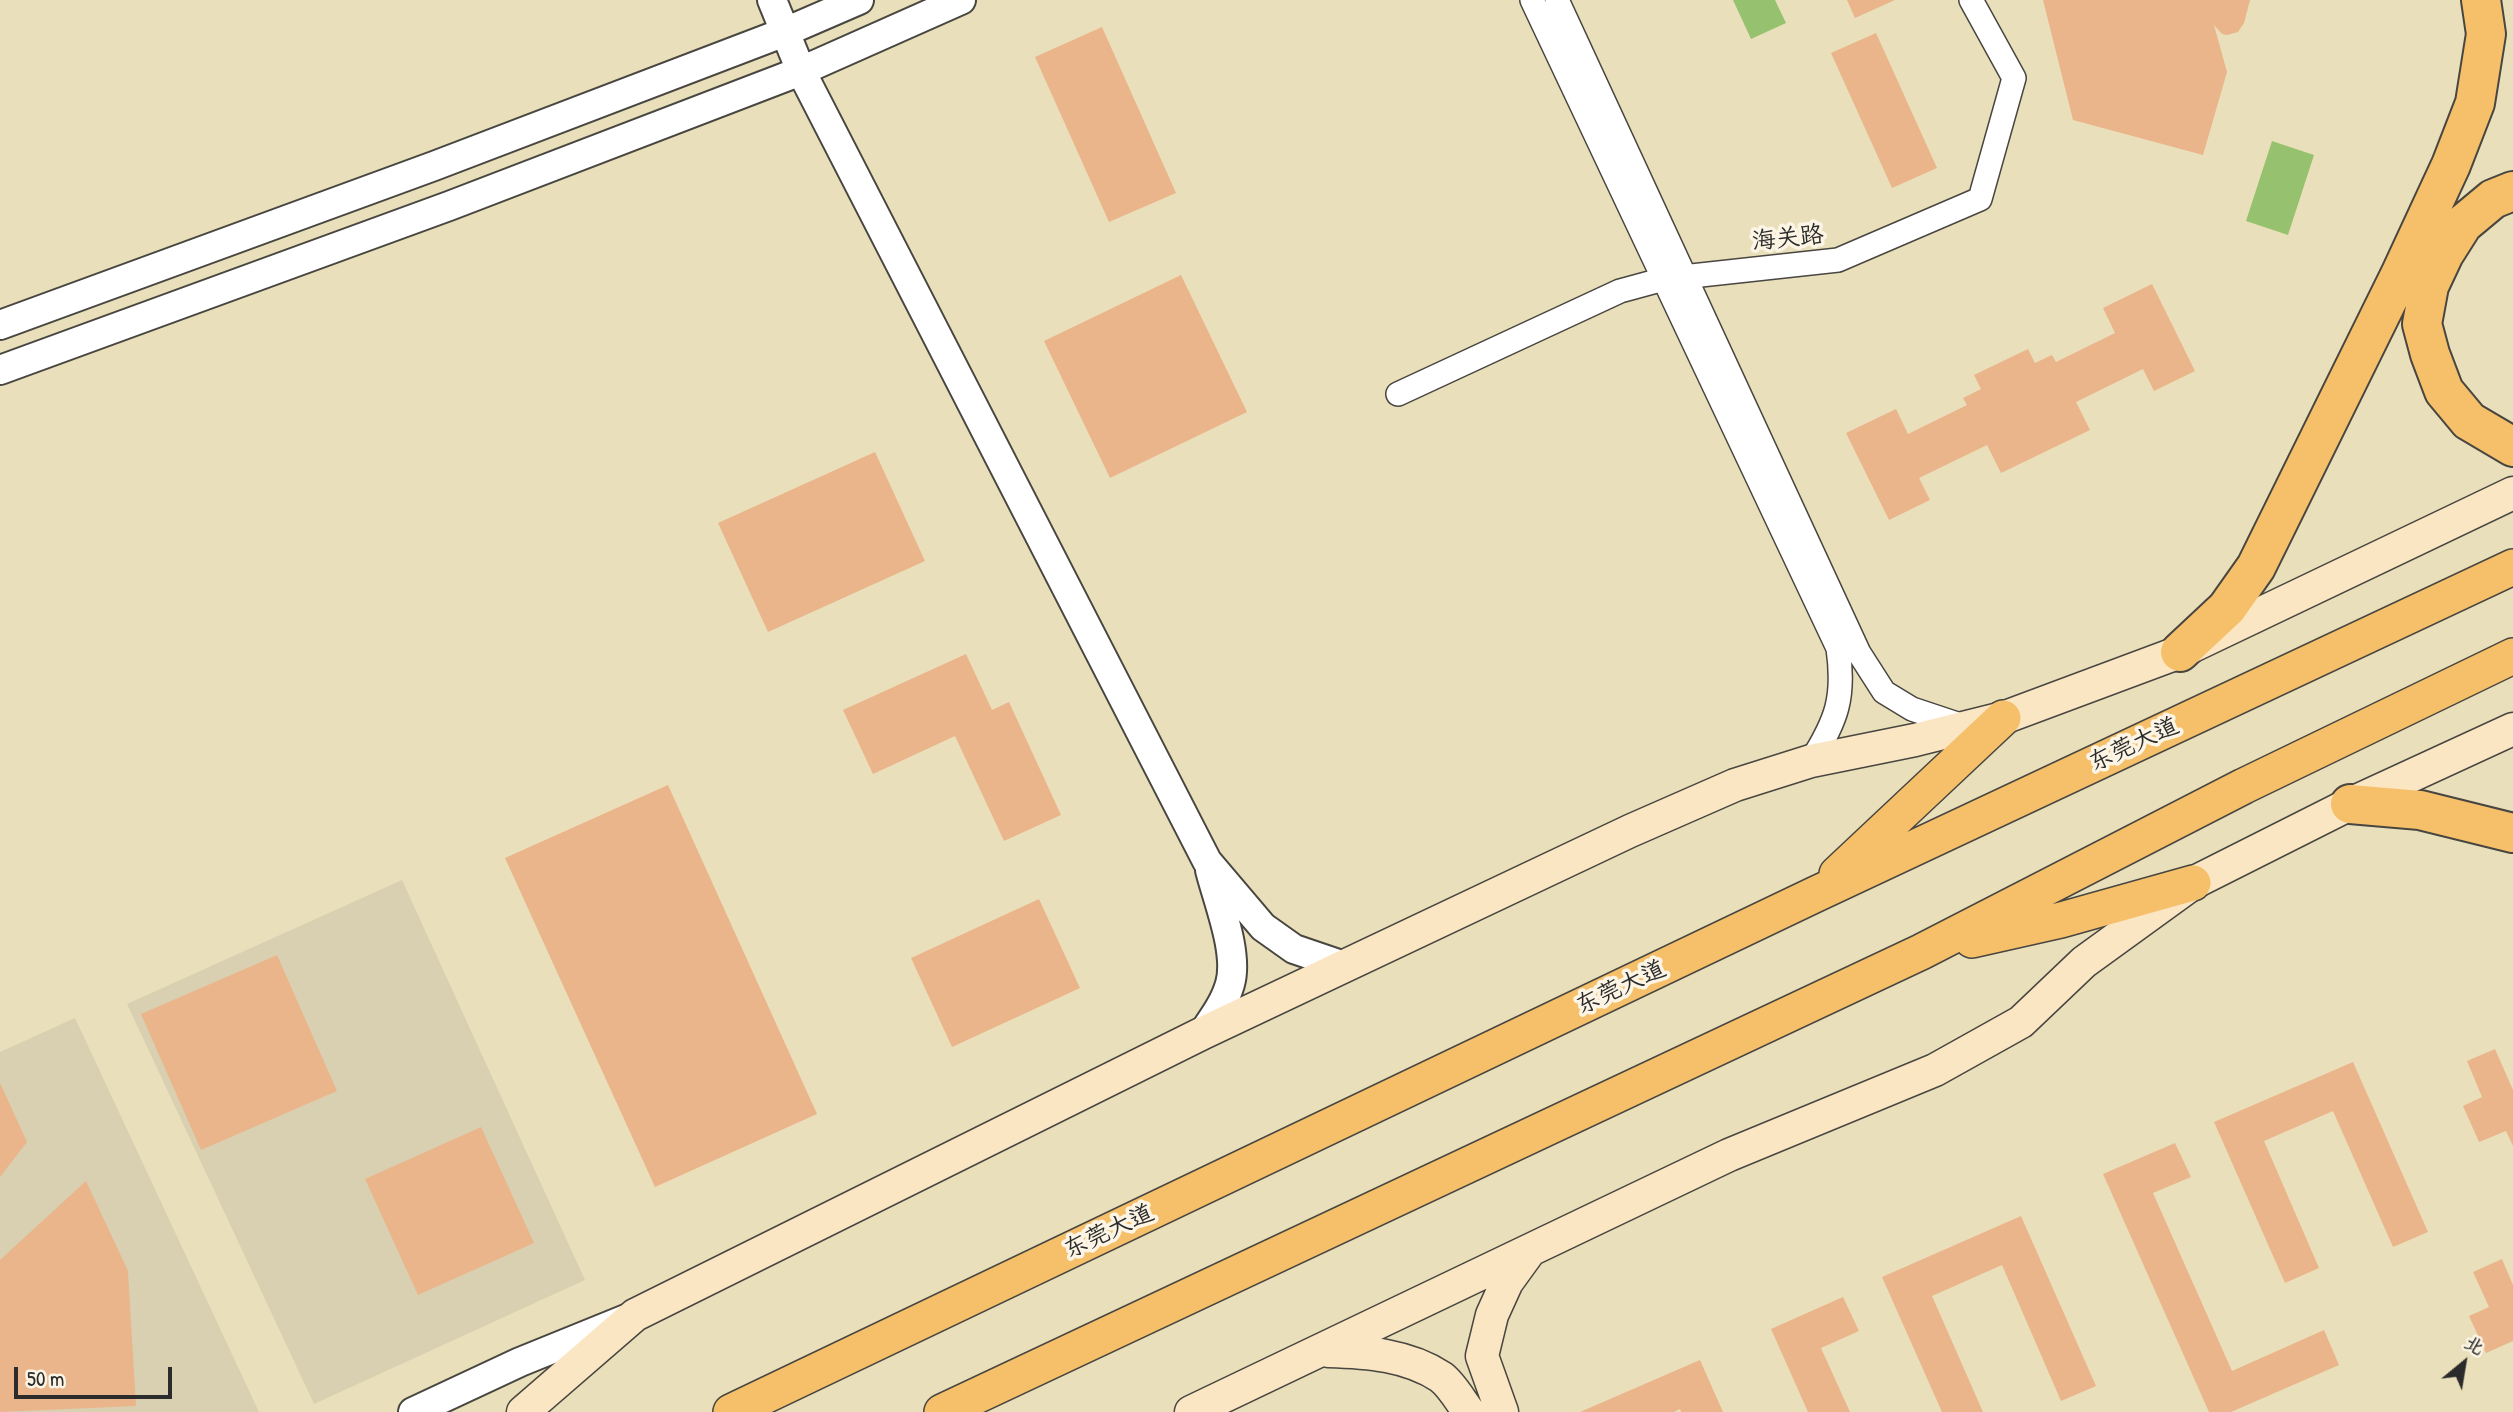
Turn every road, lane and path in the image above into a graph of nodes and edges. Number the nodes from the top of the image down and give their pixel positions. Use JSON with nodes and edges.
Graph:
{"nodes":[{"id":1,"x":772,"y":0,"type":"edge"},
{"id":2,"x":859,"y":0,"type":"edge"},
{"id":3,"x":961,"y":0,"type":"edge"},
{"id":4,"x":1532,"y":0,"type":"edge"},
{"id":5,"x":1557,"y":0,"type":"edge"},
{"id":6,"x":1971,"y":0,"type":"edge"},
{"id":7,"x":2481,"y":0,"type":"edge"},
{"id":8,"x":785,"y":32,"type":"junction"},
{"id":9,"x":801,"y":71,"type":"junction"},
{"id":10,"x":2513,"y":191,"type":"edge"},
{"id":11,"x":1674,"y":278,"type":"junction"},
{"id":12,"x":0,"y":325,"type":"edge"},
{"id":13,"x":0,"y":370,"type":"edge"},
{"id":14,"x":1398,"y":394,"type":"dead end"},
{"id":15,"x":2513,"y":447,"type":"edge"},
{"id":16,"x":2513,"y":493,"type":"edge"},
{"id":17,"x":2513,"y":567,"type":"edge"},
{"id":18,"x":2180,"y":652,"type":"junction"},
{"id":19,"x":2513,"y":656,"type":"edge"},
{"id":20,"x":2003,"y":718,"type":"junction"},
{"id":21,"x":1966,"y":727,"type":"junction"},
{"id":22,"x":2513,"y":729,"type":"edge"},
{"id":23,"x":1811,"y":761,"type":"junction"},
{"id":24,"x":2350,"y":804,"type":"junction"},
{"id":25,"x":2513,"y":833,"type":"edge"},
{"id":26,"x":1208,"y":861,"type":"junction"},
{"id":27,"x":2193,"y":883,"type":"junction"},
{"id":28,"x":1814,"y":895,"type":"junction"},
{"id":29,"x":1921,"y":952,"type":"junction"},
{"id":30,"x":1344,"y":966,"type":"junction"},
{"id":31,"x":1203,"y":1032,"type":"junction"},
{"id":32,"x":1529,"y":1251,"type":"junction"},
{"id":33,"x":635,"y":1315,"type":"junction"},
{"id":34,"x":1320,"y":1351,"type":"junction"},
{"id":35,"x":413,"y":1412,"type":"edge"},
{"id":36,"x":523,"y":1412,"type":"edge"},
{"id":37,"x":730,"y":1412,"type":"edge"},
{"id":38,"x":942,"y":1412,"type":"edge"},
{"id":39,"x":1191,"y":1412,"type":"edge"},
{"id":40,"x":1469,"y":1412,"type":"edge"},
{"id":41,"x":1502,"y":1412,"type":"edge"}],
"edges":[{"from":1,"to":8,"type":"street"},
{"from":2,"to":8,"type":"street"},
{"from":3,"to":9,"type":"street"},
{"from":4,"to":11,"type":"street"},
{"from":5,"to":11,"type":"street"},
{"from":6,"to":11,"type":"street","name":"海关路"},
{"from":7,"to":18,"type":"highway"},
{"from":8,"to":9,"type":"street"},
{"from":8,"to":12,"type":"street"},
{"from":9,"to":13,"type":"street"},
{"from":9,"to":26,"type":"street"},
{"from":10,"to":15,"type":"highway"},
{"from":11,"to":14,"type":"street","name":"海关路"},
{"from":11,"to":21,"type":"street"},
{"from":11,"to":23,"type":"street"},
{"from":16,"to":18,"type":"main road"},
{"from":17,"to":28,"type":"main road","name":"东莞大道"},
{"from":18,"to":20,"type":"main road"},
{"from":19,"to":29,"type":"main road"},
{"from":20,"to":21,"type":"main road"},
{"from":20,"to":28,"type":"main road"},
{"from":21,"to":23,"type":"main road"},
{"from":22,"to":24,"type":"main road"},
{"from":23,"to":30,"type":"main road"},
{"from":24,"to":25,"type":"highway"},
{"from":24,"to":27,"type":"main road"},
{"from":26,"to":30,"type":"street"},
{"from":26,"to":31,"type":"street"},
{"from":27,"to":29,"type":"main road"},
{"from":27,"to":32,"type":"main road"},
{"from":28,"to":37,"type":"main road","name":"东莞大道"},
{"from":29,"to":38,"type":"main road"},
{"from":30,"to":31,"type":"main road"},
{"from":31,"to":33,"type":"main road"},
{"from":32,"to":34,"type":"main road"},
{"from":32,"to":41,"type":"main road"},
{"from":33,"to":35,"type":"street"},
{"from":33,"to":36,"type":"main road"},
{"from":34,"to":39,"type":"main road"},
{"from":34,"to":40,"type":"main road"}]}
